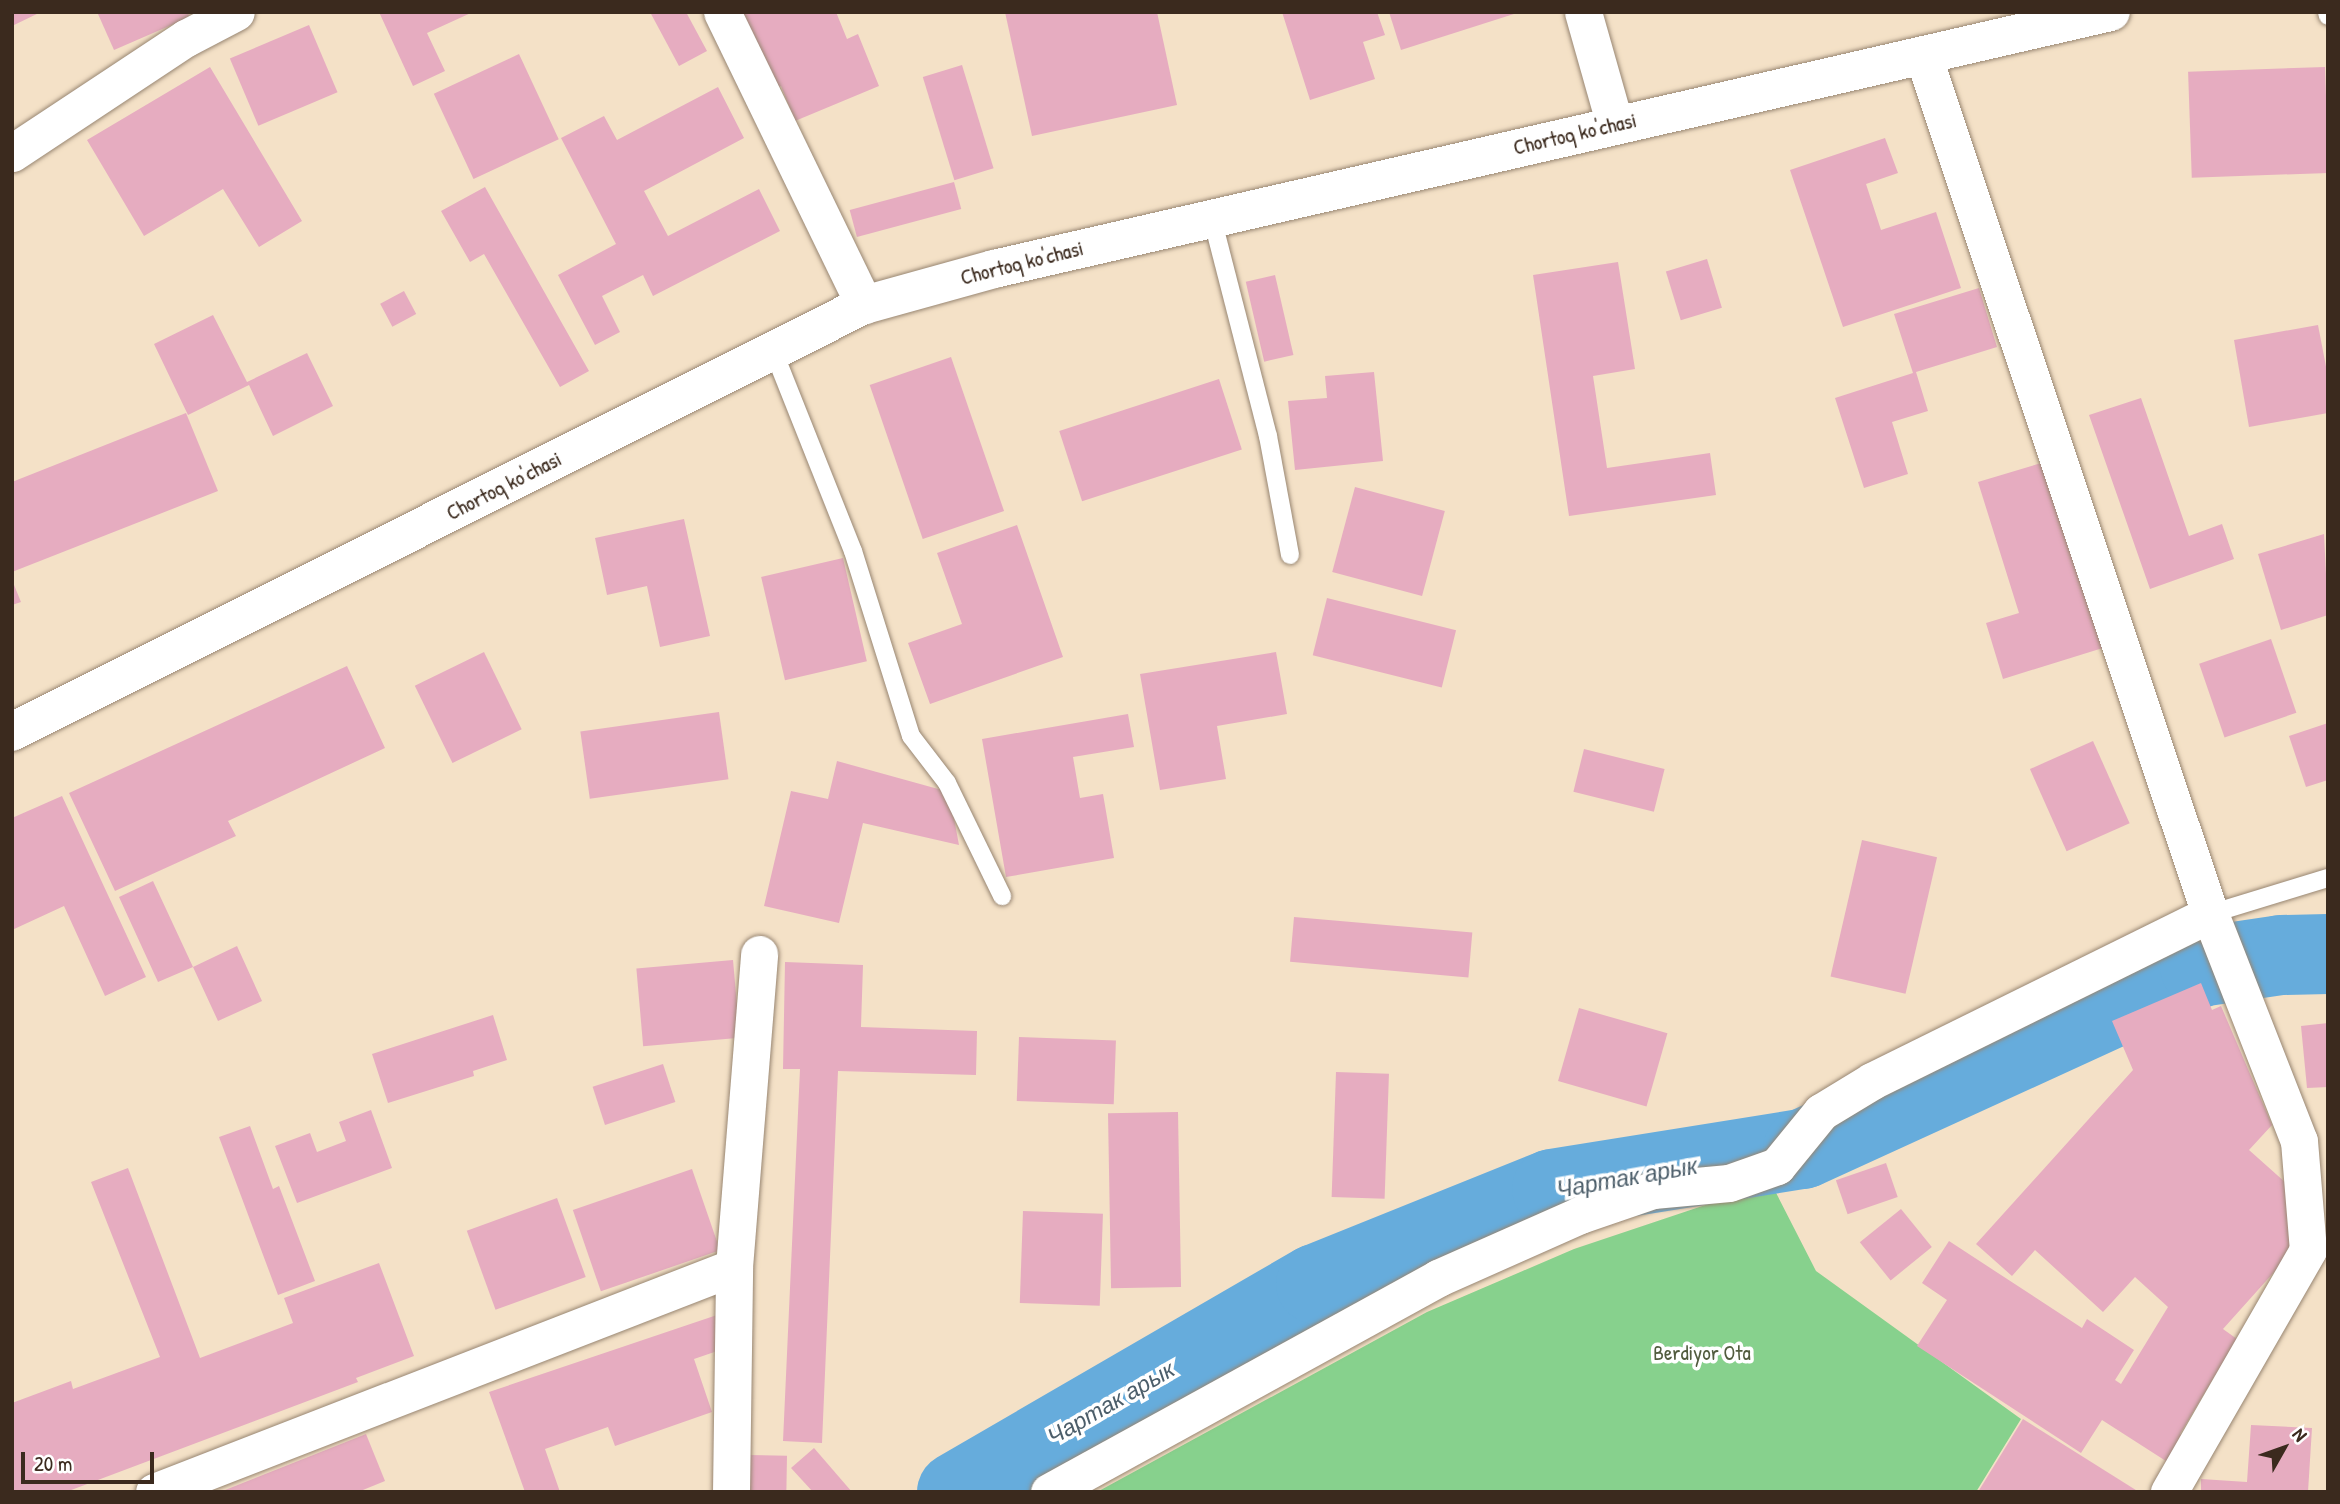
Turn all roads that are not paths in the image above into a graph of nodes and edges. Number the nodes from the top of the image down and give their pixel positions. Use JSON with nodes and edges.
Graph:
{"nodes":[{"id":1,"x":236,"y":12,"type":"edge"},
{"id":2,"x":722,"y":12,"type":"edge"},
{"id":3,"x":1583,"y":12,"type":"edge"},
{"id":4,"x":2111,"y":12,"type":"edge"},
{"id":5,"x":1923,"y":55,"type":"junction"},
{"id":6,"x":1615,"y":125,"type":"junction"},
{"id":7,"x":12,"y":153,"type":"edge"},
{"id":8,"x":1212,"y":218,"type":"junction"},
{"id":9,"x":864,"y":305,"type":"junction"},
{"id":10,"x":773,"y":350,"type":"junction"},
{"id":11,"x":1290,"y":555,"type":"dead end"},
{"id":12,"x":12,"y":732,"type":"edge"},
{"id":13,"x":2328,"y":878,"type":"edge"},
{"id":14,"x":1002,"y":896,"type":"dead end"},
{"id":15,"x":2210,"y":914,"type":"junction"},
{"id":16,"x":759,"y":954,"type":"dead end"},
{"id":17,"x":734,"y":1267,"type":"junction"},
{"id":18,"x":154,"y":1492,"type":"edge"},
{"id":19,"x":731,"y":1492,"type":"edge"},
{"id":20,"x":1049,"y":1492,"type":"edge"},
{"id":21,"x":2169,"y":1492,"type":"edge"}],
"edges":[{"from":1,"to":7,"type":"street"},
{"from":2,"to":9,"type":"street"},
{"from":3,"to":6,"type":"street"},
{"from":4,"to":5,"type":"street","name":"Chortoq ko'chasi"},
{"from":5,"to":6,"type":"street","name":"Chortoq ko'chasi"},
{"from":5,"to":15,"type":"street"},
{"from":6,"to":8,"type":"street","name":"Chortoq ko'chasi"},
{"from":8,"to":9,"type":"street","name":"Chortoq ko'chasi"},
{"from":8,"to":11,"type":"lane"},
{"from":9,"to":10,"type":"street","name":"Chortoq ko'chasi"},
{"from":10,"to":12,"type":"street","name":"Chortoq ko'chasi"},
{"from":10,"to":14,"type":"lane"},
{"from":13,"to":15,"type":"lane"},
{"from":15,"to":20,"type":"street"},
{"from":15,"to":21,"type":"street"},
{"from":16,"to":17,"type":"street"},
{"from":17,"to":18,"type":"street"},
{"from":17,"to":19,"type":"street"}]}
